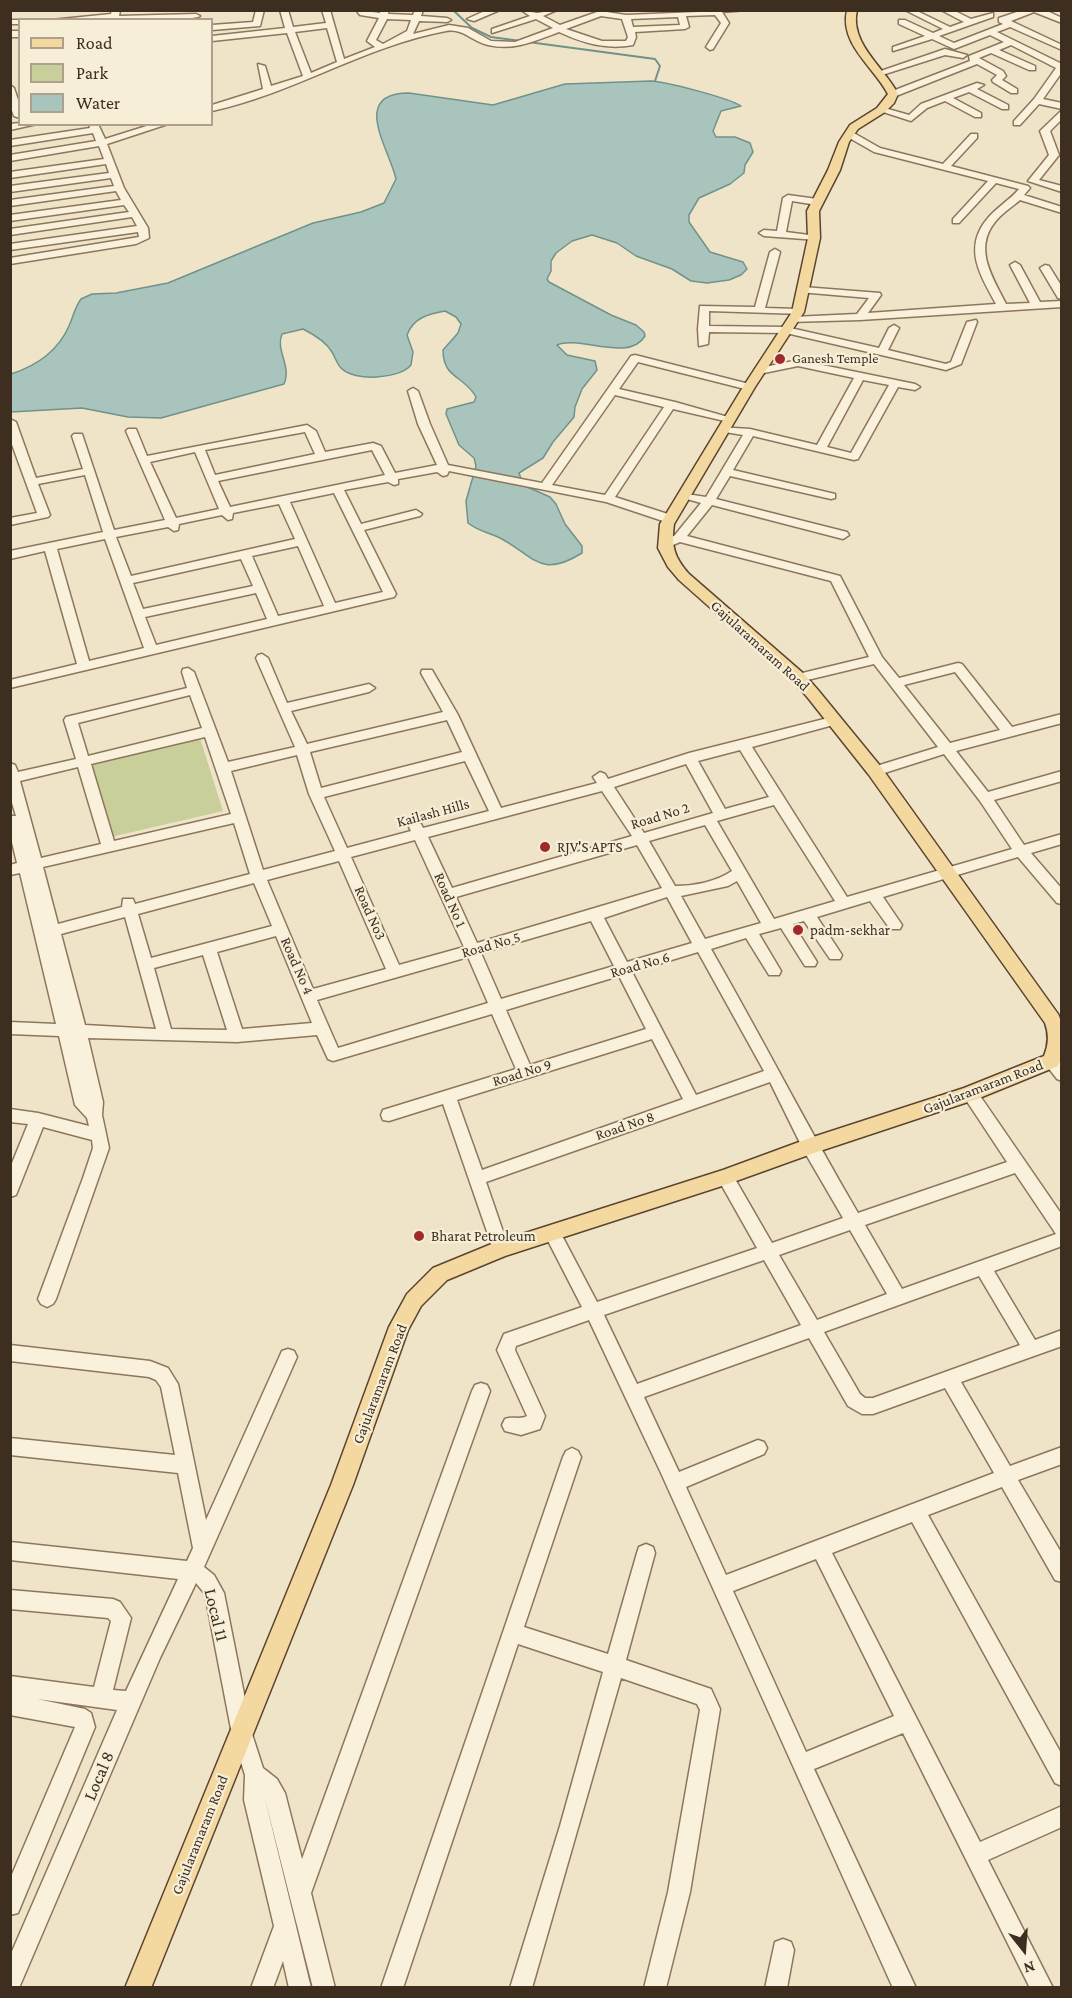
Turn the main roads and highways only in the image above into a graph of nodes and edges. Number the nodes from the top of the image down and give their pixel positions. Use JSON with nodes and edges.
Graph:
{"nodes":[{"id":1,"x":852,"y":10,"type":"edge"},
{"id":2,"x":1060,"y":1034,"type":"edge"},
{"id":3,"x":1056,"y":1068,"type":"edge"},
{"id":4,"x":138,"y":1988,"type":"edge"}],
"edges":[{"from":1,"to":2,"type":"main road","name":"Gajularamaram Road"},
{"from":2,"to":3,"type":"main road","name":"Gajularamaram Road"},
{"from":3,"to":4,"type":"main road","name":"Gajularamaram Road"}]}
